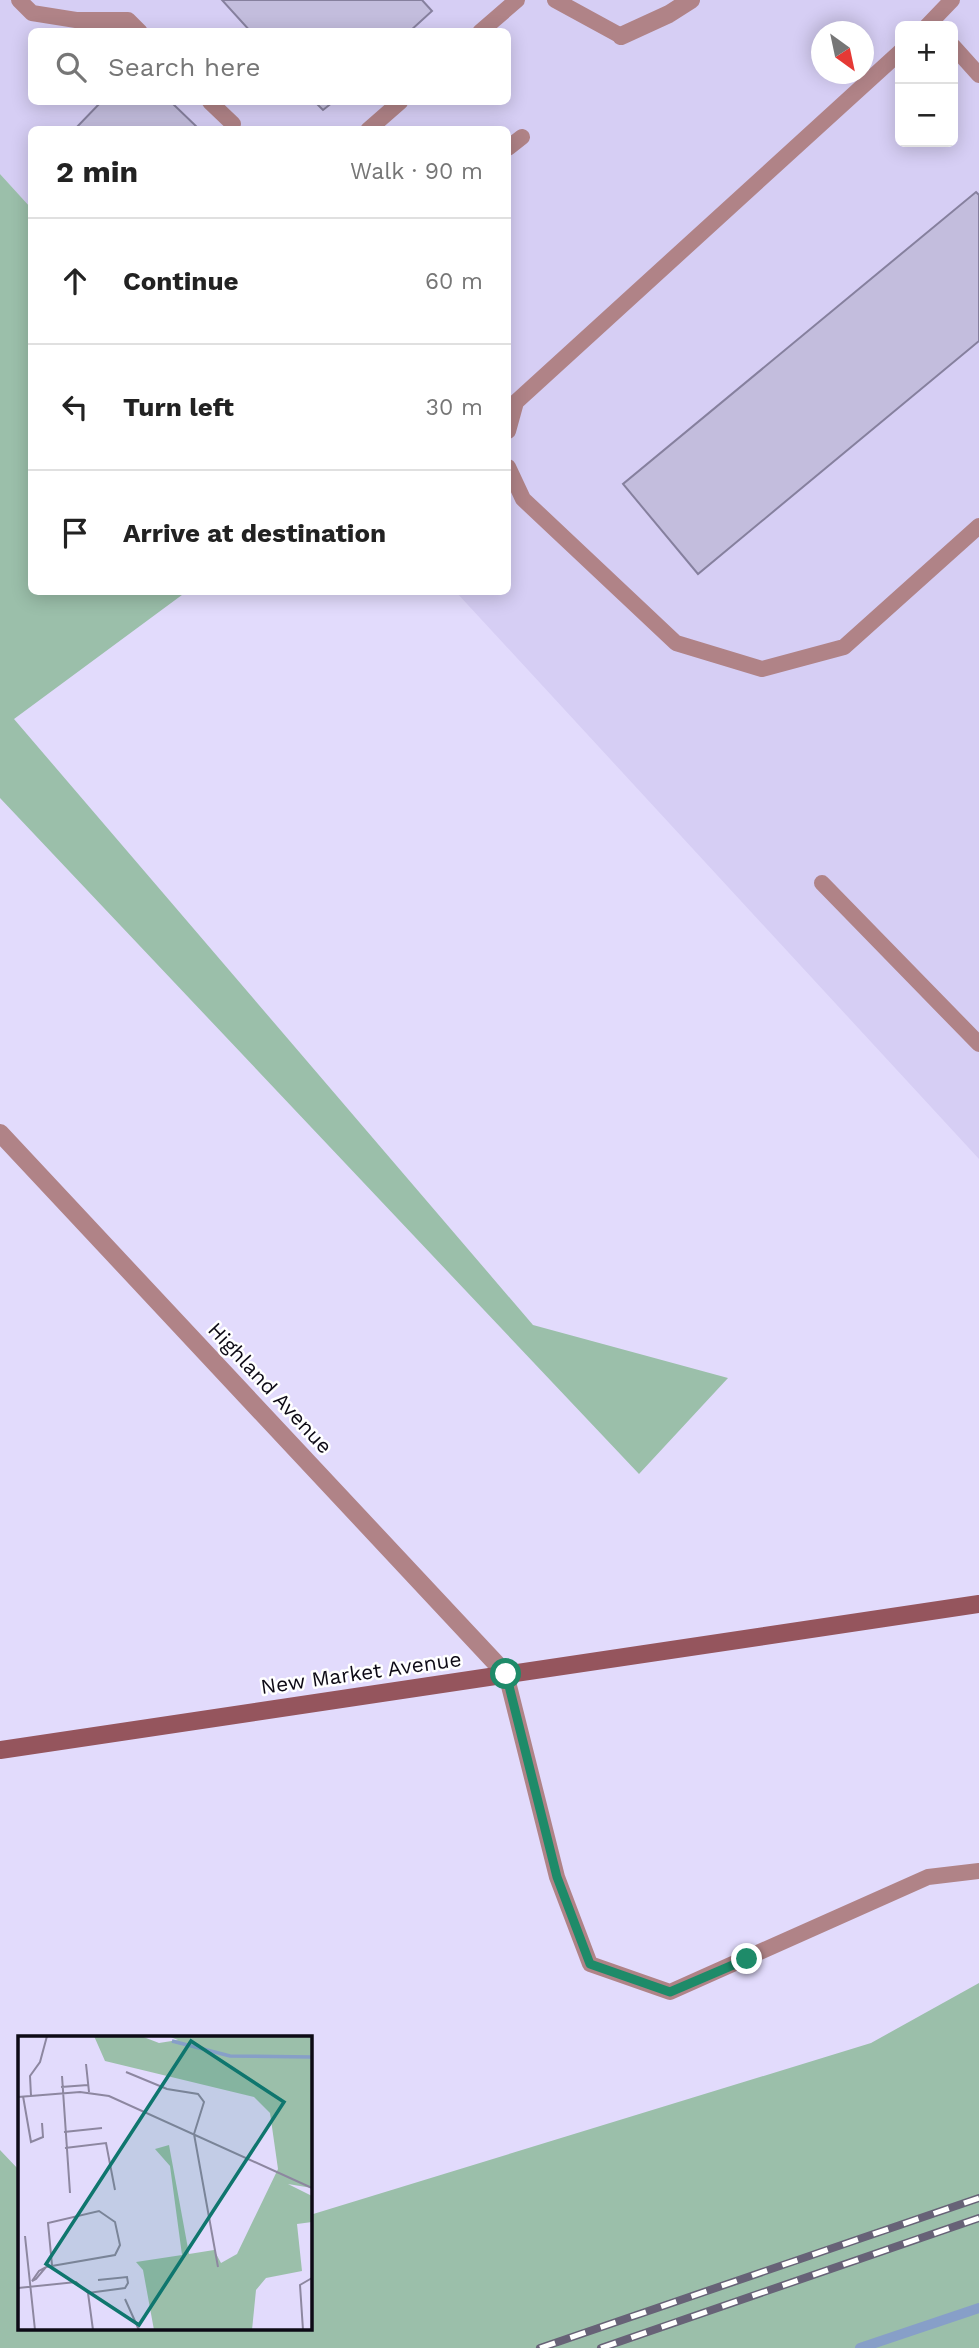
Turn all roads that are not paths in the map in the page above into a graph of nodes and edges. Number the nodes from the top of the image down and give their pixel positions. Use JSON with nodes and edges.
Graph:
{"nodes":[{"id":1,"x":19,"y":0,"type":"edge"},
{"id":2,"x":517,"y":0,"type":"edge"},
{"id":3,"x":555,"y":0,"type":"edge"},
{"id":4,"x":691,"y":0,"type":"edge"},
{"id":5,"x":951,"y":0,"type":"edge"},
{"id":6,"x":934,"y":21,"type":"edge"},
{"id":7,"x":136,"y":28,"type":"edge"},
{"id":8,"x":485,"y":28,"type":"edge"},
{"id":9,"x":621,"y":36,"type":"joint"},
{"id":10,"x":958,"y":52,"type":"edge"},
{"id":11,"x":895,"y":57,"type":"edge"},
{"id":12,"x":979,"y":75,"type":"edge"},
{"id":13,"x":213,"y":105,"type":"edge"},
{"id":14,"x":397,"y":105,"type":"edge"},
{"id":15,"x":233,"y":124,"type":"dead end"},
{"id":16,"x":373,"y":126,"type":"edge"},
{"id":17,"x":522,"y":137,"type":"dead end"},
{"id":18,"x":511,"y":146,"type":"edge"},
{"id":19,"x":511,"y":420,"type":"edge"},
{"id":20,"x":511,"y":473,"type":"edge"},
{"id":21,"x":979,"y":526,"type":"edge"},
{"id":22,"x":822,"y":883,"type":"dead end"},
{"id":23,"x":979,"y":1044,"type":"edge"},
{"id":24,"x":0,"y":1133,"type":"edge"},
{"id":25,"x":979,"y":1604,"type":"edge"},
{"id":26,"x":506,"y":1674,"type":"junction"},
{"id":27,"x":0,"y":1749,"type":"edge"},
{"id":28,"x":979,"y":1871,"type":"edge"}],
"edges":[{"from":1,"to":7,"type":"lane"},
{"from":2,"to":8,"type":"lane"},
{"from":3,"to":9,"type":"lane"},
{"from":4,"to":9,"type":"street"},
{"from":5,"to":6,"type":"lane"},
{"from":10,"to":12,"type":"lane"},
{"from":11,"to":19,"type":"lane"},
{"from":13,"to":15,"type":"lane"},
{"from":14,"to":16,"type":"lane"},
{"from":17,"to":18,"type":"lane"},
{"from":20,"to":21,"type":"lane"},
{"from":22,"to":23,"type":"lane"},
{"from":24,"to":26,"type":"street","name":"Highland Avenue"},
{"from":25,"to":26,"type":"main road","name":"New Market Avenue"},
{"from":26,"to":27,"type":"main road","name":"New Market Avenue"},
{"from":26,"to":28,"type":"lane"}]}
